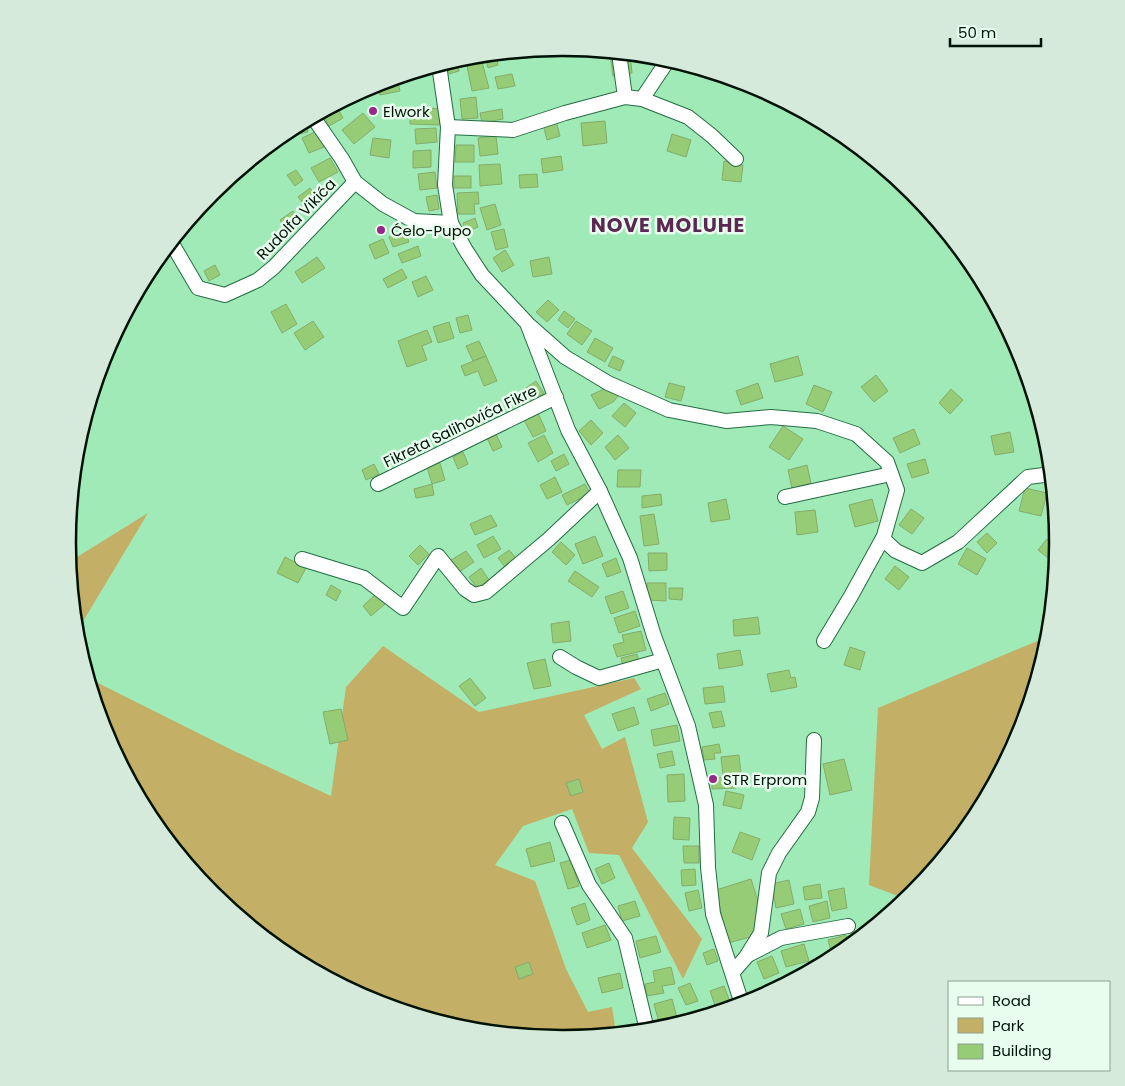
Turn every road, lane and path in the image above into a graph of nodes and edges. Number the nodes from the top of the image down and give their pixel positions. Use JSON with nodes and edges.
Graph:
{"nodes":[{"id":1,"x":620,"y":59,"type":"edge"},
{"id":2,"x":663,"y":67,"type":"edge"},
{"id":3,"x":440,"y":72,"type":"edge"},
{"id":4,"x":625,"y":97,"type":"junction"},
{"id":5,"x":642,"y":99,"type":"junction"},
{"id":6,"x":317,"y":122,"type":"edge"},
{"id":7,"x":448,"y":127,"type":"junction"},
{"id":8,"x":736,"y":159,"type":"dead end"},
{"id":9,"x":355,"y":182,"type":"junction"},
{"id":10,"x":451,"y":223,"type":"junction"},
{"id":11,"x":175,"y":249,"type":"edge"},
{"id":12,"x":527,"y":323,"type":"junction"},
{"id":13,"x":556,"y":398,"type":"junction"},
{"id":14,"x":891,"y":474,"type":"junction"},
{"id":15,"x":1044,"y":475,"type":"edge"},
{"id":16,"x":378,"y":484,"type":"dead end"},
{"id":17,"x":600,"y":491,"type":"junction"},
{"id":18,"x":785,"y":497,"type":"dead end"},
{"id":19,"x":883,"y":539,"type":"junction"},
{"id":20,"x":302,"y":559,"type":"dead end"},
{"id":21,"x":824,"y":641,"type":"dead end"},
{"id":22,"x":560,"y":657,"type":"dead end"},
{"id":23,"x":663,"y":660,"type":"junction"},
{"id":24,"x":814,"y":740,"type":"dead end"},
{"id":25,"x":562,"y":823,"type":"dead end"},
{"id":26,"x":848,"y":926,"type":"dead end"},
{"id":27,"x":746,"y":957,"type":"junction"},
{"id":28,"x":733,"y":972,"type":"junction"},
{"id":29,"x":740,"y":996,"type":"edge"},
{"id":30,"x":645,"y":1022,"type":"edge"}],
"edges":[{"from":1,"to":4,"type":"street"},
{"from":2,"to":5,"type":"street"},
{"from":3,"to":7,"type":"street","name":"Fikreta Salihovića Fikre"},
{"from":4,"to":5,"type":"street"},
{"from":4,"to":7,"type":"street"},
{"from":5,"to":8,"type":"street"},
{"from":6,"to":9,"type":"street","name":"Rudolfa Vikića"},
{"from":7,"to":10,"type":"street","name":"Fikreta Salihovića Fikre"},
{"from":9,"to":10,"type":"street","name":"Rudolfa Vikića"},
{"from":9,"to":11,"type":"street","name":"Rudolfa Vikića"},
{"from":10,"to":12,"type":"street","name":"Fikreta Salihovića Fikre"},
{"from":12,"to":13,"type":"street","name":"Fikreta Salihovića Fikre"},
{"from":12,"to":14,"type":"street","name":"Fikreta Salihovića Fikre"},
{"from":13,"to":16,"type":"street","name":"Fikreta Salihovića Fikre"},
{"from":13,"to":17,"type":"street","name":"Fikreta Salihovića Fikre"},
{"from":14,"to":18,"type":"street"},
{"from":14,"to":19,"type":"street","name":"Fikreta Salihovića Fikre"},
{"from":15,"to":19,"type":"street"},
{"from":17,"to":20,"type":"street"},
{"from":17,"to":23,"type":"street","name":"Fikreta Salihovića Fikre"},
{"from":19,"to":21,"type":"street","name":"Fikreta Salihovića Fikre"},
{"from":22,"to":23,"type":"street"},
{"from":23,"to":28,"type":"street","name":"Fikreta Salihovića Fikre"},
{"from":24,"to":27,"type":"street"},
{"from":25,"to":30,"type":"street"},
{"from":26,"to":27,"type":"street"},
{"from":27,"to":28,"type":"street"},
{"from":28,"to":29,"type":"street","name":"Fikreta Salihovića Fikre"}]}
